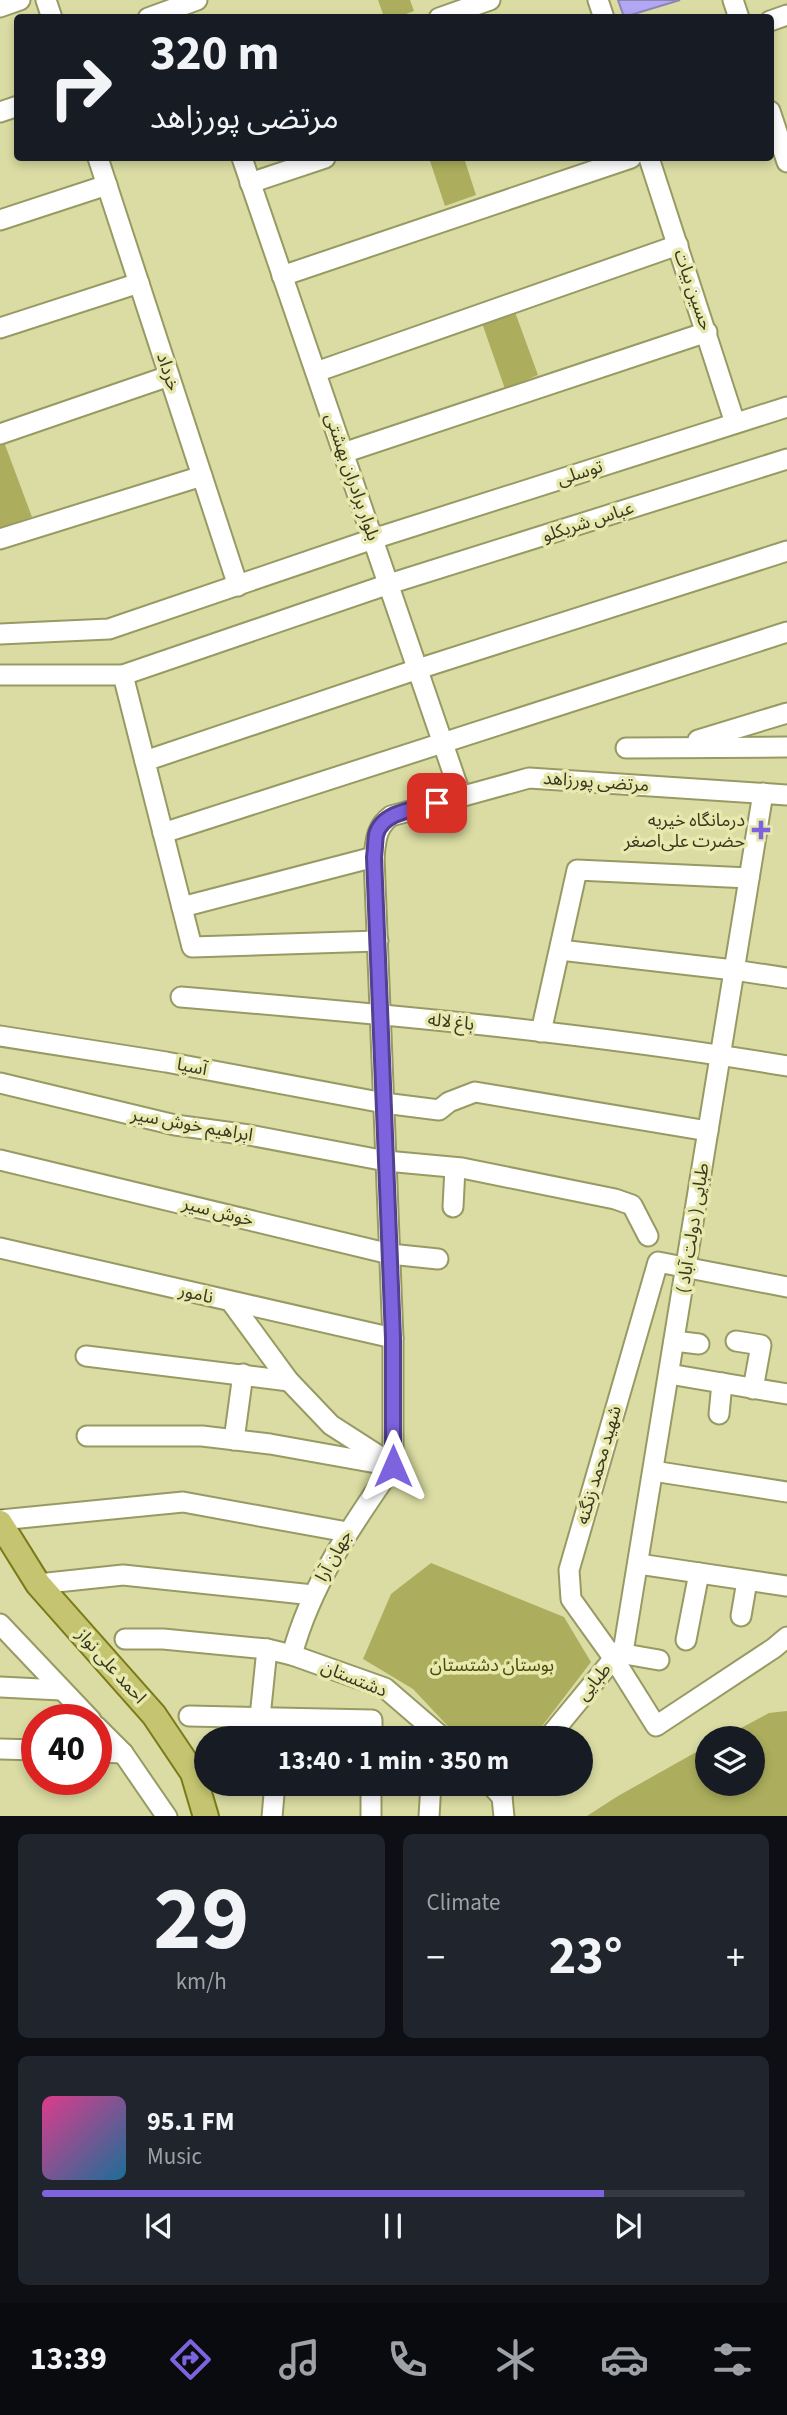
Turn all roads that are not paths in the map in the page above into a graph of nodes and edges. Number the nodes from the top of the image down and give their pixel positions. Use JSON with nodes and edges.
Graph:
{"nodes":[{"id":1,"x":20,"y":0,"type":"edge"},
{"id":2,"x":490,"y":0,"type":"edge"},
{"id":3,"x":191,"y":5,"type":"edge"},
{"id":4,"x":0,"y":7,"type":"edge"},
{"id":5,"x":161,"y":14,"type":"edge"},
{"id":6,"x":450,"y":14,"type":"edge"},
{"id":7,"x":774,"y":122,"type":"edge"},
{"id":8,"x":99,"y":161,"type":"edge"},
{"id":9,"x":243,"y":161,"type":"edge"},
{"id":10,"x":316,"y":161,"type":"edge"},
{"id":11,"x":622,"y":161,"type":"edge"},
{"id":12,"x":650,"y":161,"type":"edge"},
{"id":13,"x":787,"y":162,"type":"edge"},
{"id":14,"x":250,"y":183,"type":"junction"},
{"id":15,"x":107,"y":185,"type":"junction"},
{"id":16,"x":0,"y":220,"type":"edge"},
{"id":17,"x":678,"y":245,"type":"junction"},
{"id":18,"x":282,"y":276,"type":"junction"},
{"id":19,"x":139,"y":283,"type":"junction"},
{"id":20,"x":0,"y":328,"type":"edge"},
{"id":21,"x":707,"y":332,"type":"junction"},
{"id":22,"x":316,"y":372,"type":"junction"},
{"id":23,"x":169,"y":376,"type":"junction"},
{"id":24,"x":787,"y":407,"type":"edge"},
{"id":25,"x":735,"y":423,"type":"junction"},
{"id":26,"x":0,"y":434,"type":"edge"},
{"id":27,"x":343,"y":453,"type":"junction"},
{"id":28,"x":787,"y":459,"type":"edge"},
{"id":29,"x":202,"y":476,"type":"junction"},
{"id":30,"x":0,"y":539,"type":"edge"},
{"id":31,"x":373,"y":539,"type":"junction"},
{"id":32,"x":787,"y":551,"type":"edge"},
{"id":33,"x":389,"y":584,"type":"junction"},
{"id":34,"x":238,"y":586,"type":"junction"},
{"id":35,"x":787,"y":632,"type":"edge"},
{"id":36,"x":0,"y":634,"type":"edge"},
{"id":37,"x":418,"y":668,"type":"junction"},
{"id":38,"x":0,"y":675,"type":"edge"},
{"id":39,"x":123,"y":675,"type":"junction"},
{"id":40,"x":787,"y":713,"type":"edge"},
{"id":41,"x":443,"y":743,"type":"junction"},
{"id":42,"x":676,"y":747,"type":"junction"},
{"id":43,"x":787,"y":747,"type":"edge"},
{"id":44,"x":626,"y":748,"type":"dead end"},
{"id":45,"x":145,"y":761,"type":"junction"},
{"id":46,"x":763,"y":793,"type":"junction"},
{"id":47,"x":787,"y":795,"type":"edge"},
{"id":48,"x":461,"y":796,"type":"junction"},
{"id":49,"x":163,"y":833,"type":"junction"},
{"id":50,"x":374,"y":857,"type":"junction"},
{"id":51,"x":749,"y":878,"type":"junction"},
{"id":52,"x":181,"y":907,"type":"junction"},
{"id":53,"x":377,"y":941,"type":"junction"},
{"id":54,"x":560,"y":950,"type":"junction"},
{"id":55,"x":734,"y":970,"type":"junction"},
{"id":56,"x":787,"y":978,"type":"edge"},
{"id":57,"x":181,"y":997,"type":"dead end"},
{"id":58,"x":380,"y":1014,"type":"junction"},
{"id":59,"x":541,"y":1032,"type":"junction"},
{"id":60,"x":0,"y":1036,"type":"edge"},
{"id":61,"x":720,"y":1055,"type":"junction"},
{"id":62,"x":787,"y":1066,"type":"edge"},
{"id":63,"x":0,"y":1083,"type":"edge"},
{"id":64,"x":384,"y":1103,"type":"junction"},
{"id":65,"x":708,"y":1131,"type":"junction"},
{"id":66,"x":0,"y":1160,"type":"edge"},
{"id":67,"x":386,"y":1161,"type":"junction"},
{"id":68,"x":455,"y":1168,"type":"junction"},
{"id":69,"x":453,"y":1207,"type":"dead end"},
{"id":70,"x":648,"y":1237,"type":"dead end"},
{"id":71,"x":0,"y":1248,"type":"edge"},
{"id":72,"x":390,"y":1254,"type":"junction"},
{"id":73,"x":438,"y":1259,"type":"dead end"},
{"id":74,"x":687,"y":1269,"type":"junction"},
{"id":75,"x":787,"y":1287,"type":"edge"},
{"id":76,"x":231,"y":1302,"type":"junction"},
{"id":77,"x":393,"y":1338,"type":"junction"},
{"id":78,"x":674,"y":1341,"type":"junction"},
{"id":79,"x":736,"y":1341,"type":"dead end"},
{"id":80,"x":699,"y":1344,"type":"dead end"},
{"id":81,"x":86,"y":1356,"type":"dead end"},
{"id":82,"x":243,"y":1374,"type":"junction"},
{"id":83,"x":668,"y":1374,"type":"junction"},
{"id":84,"x":289,"y":1381,"type":"junction"},
{"id":85,"x":722,"y":1383,"type":"junction"},
{"id":86,"x":753,"y":1388,"type":"junction"},
{"id":87,"x":787,"y":1394,"type":"edge"},
{"id":88,"x":719,"y":1414,"type":"dead end"},
{"id":89,"x":87,"y":1436,"type":"dead end"},
{"id":90,"x":234,"y":1440,"type":"junction"},
{"id":91,"x":393,"y":1466,"type":"junction"},
{"id":92,"x":653,"y":1471,"type":"junction"},
{"id":93,"x":787,"y":1492,"type":"edge"},
{"id":94,"x":0,"y":1521,"type":"edge"},
{"id":95,"x":347,"y":1532,"type":"junction"},
{"id":96,"x":639,"y":1564,"type":"junction"},
{"id":97,"x":699,"y":1573,"type":"junction"},
{"id":98,"x":747,"y":1581,"type":"junction"},
{"id":99,"x":38,"y":1584,"type":"junction"},
{"id":100,"x":787,"y":1586,"type":"edge"},
{"id":101,"x":313,"y":1595,"type":"junction"},
{"id":102,"x":741,"y":1616,"type":"dead end"},
{"id":103,"x":0,"y":1624,"type":"edge"},
{"id":104,"x":787,"y":1637,"type":"edge"},
{"id":105,"x":125,"y":1639,"type":"dead end"},
{"id":106,"x":687,"y":1640,"type":"dead end"},
{"id":107,"x":267,"y":1649,"type":"junction"},
{"id":108,"x":292,"y":1655,"type":"junction"},
{"id":109,"x":617,"y":1656,"type":"junction"},
{"id":110,"x":659,"y":1660,"type":"dead end"},
{"id":111,"x":0,"y":1687,"type":"edge"},
{"id":112,"x":61,"y":1690,"type":"junction"},
{"id":113,"x":75,"y":1704,"type":"edge"},
{"id":114,"x":189,"y":1716,"type":"dead end"},
{"id":115,"x":260,"y":1717,"type":"junction"},
{"id":116,"x":276,"y":1726,"type":"edge"},
{"id":117,"x":429,"y":1726,"type":"edge"},
{"id":118,"x":558,"y":1726,"type":"edge"},
{"id":119,"x":112,"y":1742,"type":"edge"},
{"id":120,"x":0,"y":1749,"type":"edge"},
{"id":121,"x":21,"y":1750,"type":"edge"},
{"id":122,"x":112,"y":1753,"type":"edge"},
{"id":123,"x":123,"y":1753,"type":"junction"},
{"id":124,"x":274,"y":1796,"type":"edge"},
{"id":125,"x":371,"y":1796,"type":"edge"},
{"id":126,"x":430,"y":1796,"type":"edge"},
{"id":127,"x":167,"y":1816,"type":"edge"},
{"id":128,"x":206,"y":1816,"type":"edge"},
{"id":129,"x":272,"y":1816,"type":"edge"},
{"id":130,"x":371,"y":1816,"type":"edge"},
{"id":131,"x":429,"y":1816,"type":"edge"}],
"edges":[{"from":1,"to":4,"type":"street"},
{"from":2,"to":6,"type":"street"},
{"from":3,"to":5,"type":"street"},
{"from":7,"to":13,"type":"street"},
{"from":8,"to":15,"type":"street","name":"خرداد"},
{"from":9,"to":14,"type":"street","name":"بلوار برادران بهشتی"},
{"from":10,"to":14,"type":"street"},
{"from":11,"to":18,"type":"street"},
{"from":12,"to":17,"type":"street","name":"حسین بیات"},
{"from":14,"to":18,"type":"street","name":"بلوار برادران بهشتی"},
{"from":15,"to":16,"type":"street"},
{"from":15,"to":19,"type":"street","name":"خرداد"},
{"from":17,"to":21,"type":"street","name":"حسین بیات"},
{"from":17,"to":22,"type":"street"},
{"from":18,"to":22,"type":"street","name":"بلوار برادران بهشتی"},
{"from":19,"to":20,"type":"street"},
{"from":19,"to":23,"type":"street","name":"خرداد"},
{"from":21,"to":25,"type":"street","name":"حسین بیات"},
{"from":21,"to":27,"type":"street"},
{"from":22,"to":27,"type":"street","name":"بلوار برادران بهشتی"},
{"from":23,"to":26,"type":"street"},
{"from":23,"to":29,"type":"street","name":"خرداد"},
{"from":24,"to":25,"type":"street","name":"توسلی"},
{"from":25,"to":31,"type":"street","name":"توسلی"},
{"from":27,"to":31,"type":"street","name":"بلوار برادران بهشتی"},
{"from":28,"to":33,"type":"street","name":"عباس شریکلو"},
{"from":29,"to":30,"type":"street"},
{"from":29,"to":34,"type":"street","name":"خرداد"},
{"from":31,"to":33,"type":"street","name":"بلوار برادران بهشتی"},
{"from":31,"to":34,"type":"street","name":"توسلی"},
{"from":32,"to":37,"type":"street"},
{"from":33,"to":37,"type":"street","name":"بلوار برادران بهشتی"},
{"from":33,"to":39,"type":"street","name":"عباس شریکلو"},
{"from":34,"to":36,"type":"street","name":"توسلی"},
{"from":35,"to":41,"type":"street"},
{"from":37,"to":41,"type":"street","name":"بلوار برادران بهشتی"},
{"from":37,"to":45,"type":"street"},
{"from":38,"to":39,"type":"street","name":"عباس شریکلو"},
{"from":39,"to":45,"type":"street"},
{"from":40,"to":42,"type":"street"},
{"from":41,"to":48,"type":"street","name":"بلوار برادران بهشتی"},
{"from":41,"to":49,"type":"street"},
{"from":42,"to":43,"type":"street"},
{"from":42,"to":44,"type":"street"},
{"from":45,"to":49,"type":"street"},
{"from":46,"to":47,"type":"street","name":"مرتضی پورزاهد"},
{"from":46,"to":48,"type":"street","name":"مرتضی پورزاهد"},
{"from":46,"to":51,"type":"street","name":"طبایی ( دولت آباد )"},
{"from":48,"to":50,"type":"street","name":"مرتضی پورزاهد"},
{"from":49,"to":52,"type":"street"},
{"from":50,"to":52,"type":"street"},
{"from":50,"to":53,"type":"street"},
{"from":51,"to":54,"type":"street"},
{"from":51,"to":55,"type":"street","name":"طبایی ( دولت آباد )"},
{"from":52,"to":53,"type":"street"},
{"from":53,"to":58,"type":"street"},
{"from":54,"to":55,"type":"street"},
{"from":54,"to":59,"type":"street"},
{"from":55,"to":56,"type":"street"},
{"from":55,"to":61,"type":"street","name":"طبایی ( دولت آباد )"},
{"from":57,"to":58,"type":"street","name":"باغ لاله"},
{"from":58,"to":59,"type":"street","name":"باغ لاله"},
{"from":58,"to":64,"type":"street"},
{"from":59,"to":61,"type":"street","name":"باغ لاله"},
{"from":60,"to":64,"type":"street","name":"آسیا"},
{"from":61,"to":62,"type":"street","name":"باغ لاله"},
{"from":61,"to":65,"type":"street","name":"طبایی ( دولت آباد )"},
{"from":63,"to":67,"type":"street","name":"ابراهیم خوش سیر"},
{"from":64,"to":65,"type":"street","name":"آسیا"},
{"from":64,"to":67,"type":"street"},
{"from":65,"to":74,"type":"street","name":"طبایی ( دولت آباد )"},
{"from":66,"to":72,"type":"street","name":"خوش سیر"},
{"from":67,"to":68,"type":"street","name":"ابراهیم خوش سیر"},
{"from":67,"to":72,"type":"street"},
{"from":68,"to":69,"type":"street"},
{"from":68,"to":70,"type":"street","name":"ابراهیم خوش سیر"},
{"from":71,"to":76,"type":"street","name":"نامور"},
{"from":72,"to":73,"type":"street","name":"خوش سیر"},
{"from":72,"to":77,"type":"street"},
{"from":74,"to":75,"type":"street"},
{"from":74,"to":78,"type":"street","name":"طبایی ( دولت آباد )"},
{"from":74,"to":109,"type":"street","name":"شهید محمد زنگنه"},
{"from":76,"to":77,"type":"street","name":"نامور"},
{"from":76,"to":84,"type":"street"},
{"from":77,"to":91,"type":"street"},
{"from":78,"to":80,"type":"street"},
{"from":78,"to":83,"type":"street","name":"طبایی ( دولت آباد )"},
{"from":79,"to":86,"type":"street"},
{"from":81,"to":82,"type":"street"},
{"from":82,"to":84,"type":"street"},
{"from":82,"to":90,"type":"street"},
{"from":83,"to":85,"type":"street"},
{"from":83,"to":92,"type":"street","name":"طبایی ( دولت آباد )"},
{"from":84,"to":91,"type":"street"},
{"from":85,"to":86,"type":"street"},
{"from":85,"to":88,"type":"street"},
{"from":86,"to":87,"type":"street"},
{"from":89,"to":90,"type":"street"},
{"from":90,"to":91,"type":"street"},
{"from":91,"to":95,"type":"street","name":"جهان آرا"},
{"from":92,"to":93,"type":"street"},
{"from":92,"to":96,"type":"street","name":"طبایی ( دولت آباد )"},
{"from":94,"to":95,"type":"street"},
{"from":94,"to":99,"type":"main road","name":"احمد علی نواز"},
{"from":95,"to":101,"type":"street","name":"جهان آرا"},
{"from":96,"to":97,"type":"street"},
{"from":96,"to":109,"type":"street","name":"طبایی ( دولت آباد )"},
{"from":97,"to":98,"type":"street"},
{"from":97,"to":106,"type":"street"},
{"from":98,"to":100,"type":"street"},
{"from":98,"to":102,"type":"street"},
{"from":99,"to":101,"type":"street"},
{"from":99,"to":128,"type":"main road","name":"احمد علی نواز"},
{"from":101,"to":108,"type":"street","name":"جهان آرا"},
{"from":103,"to":112,"type":"street"},
{"from":104,"to":109,"type":"street","name":"شهید محمد زنگنه"},
{"from":105,"to":107,"type":"street","name":"دشتستان"},
{"from":107,"to":108,"type":"street","name":"دشتستان"},
{"from":107,"to":115,"type":"street"},
{"from":108,"to":117,"type":"street","name":"دشتستان"},
{"from":109,"to":110,"type":"street"},
{"from":109,"to":118,"type":"street","name":"طبایی"},
{"from":111,"to":112,"type":"street"},
{"from":112,"to":113,"type":"street"},
{"from":114,"to":115,"type":"street"},
{"from":115,"to":116,"type":"street"},
{"from":119,"to":123,"type":"street"},
{"from":120,"to":121,"type":"street"},
{"from":122,"to":123,"type":"street"},
{"from":123,"to":127,"type":"street"},
{"from":124,"to":129,"type":"street"},
{"from":125,"to":130,"type":"street"},
{"from":126,"to":131,"type":"street"}]}
